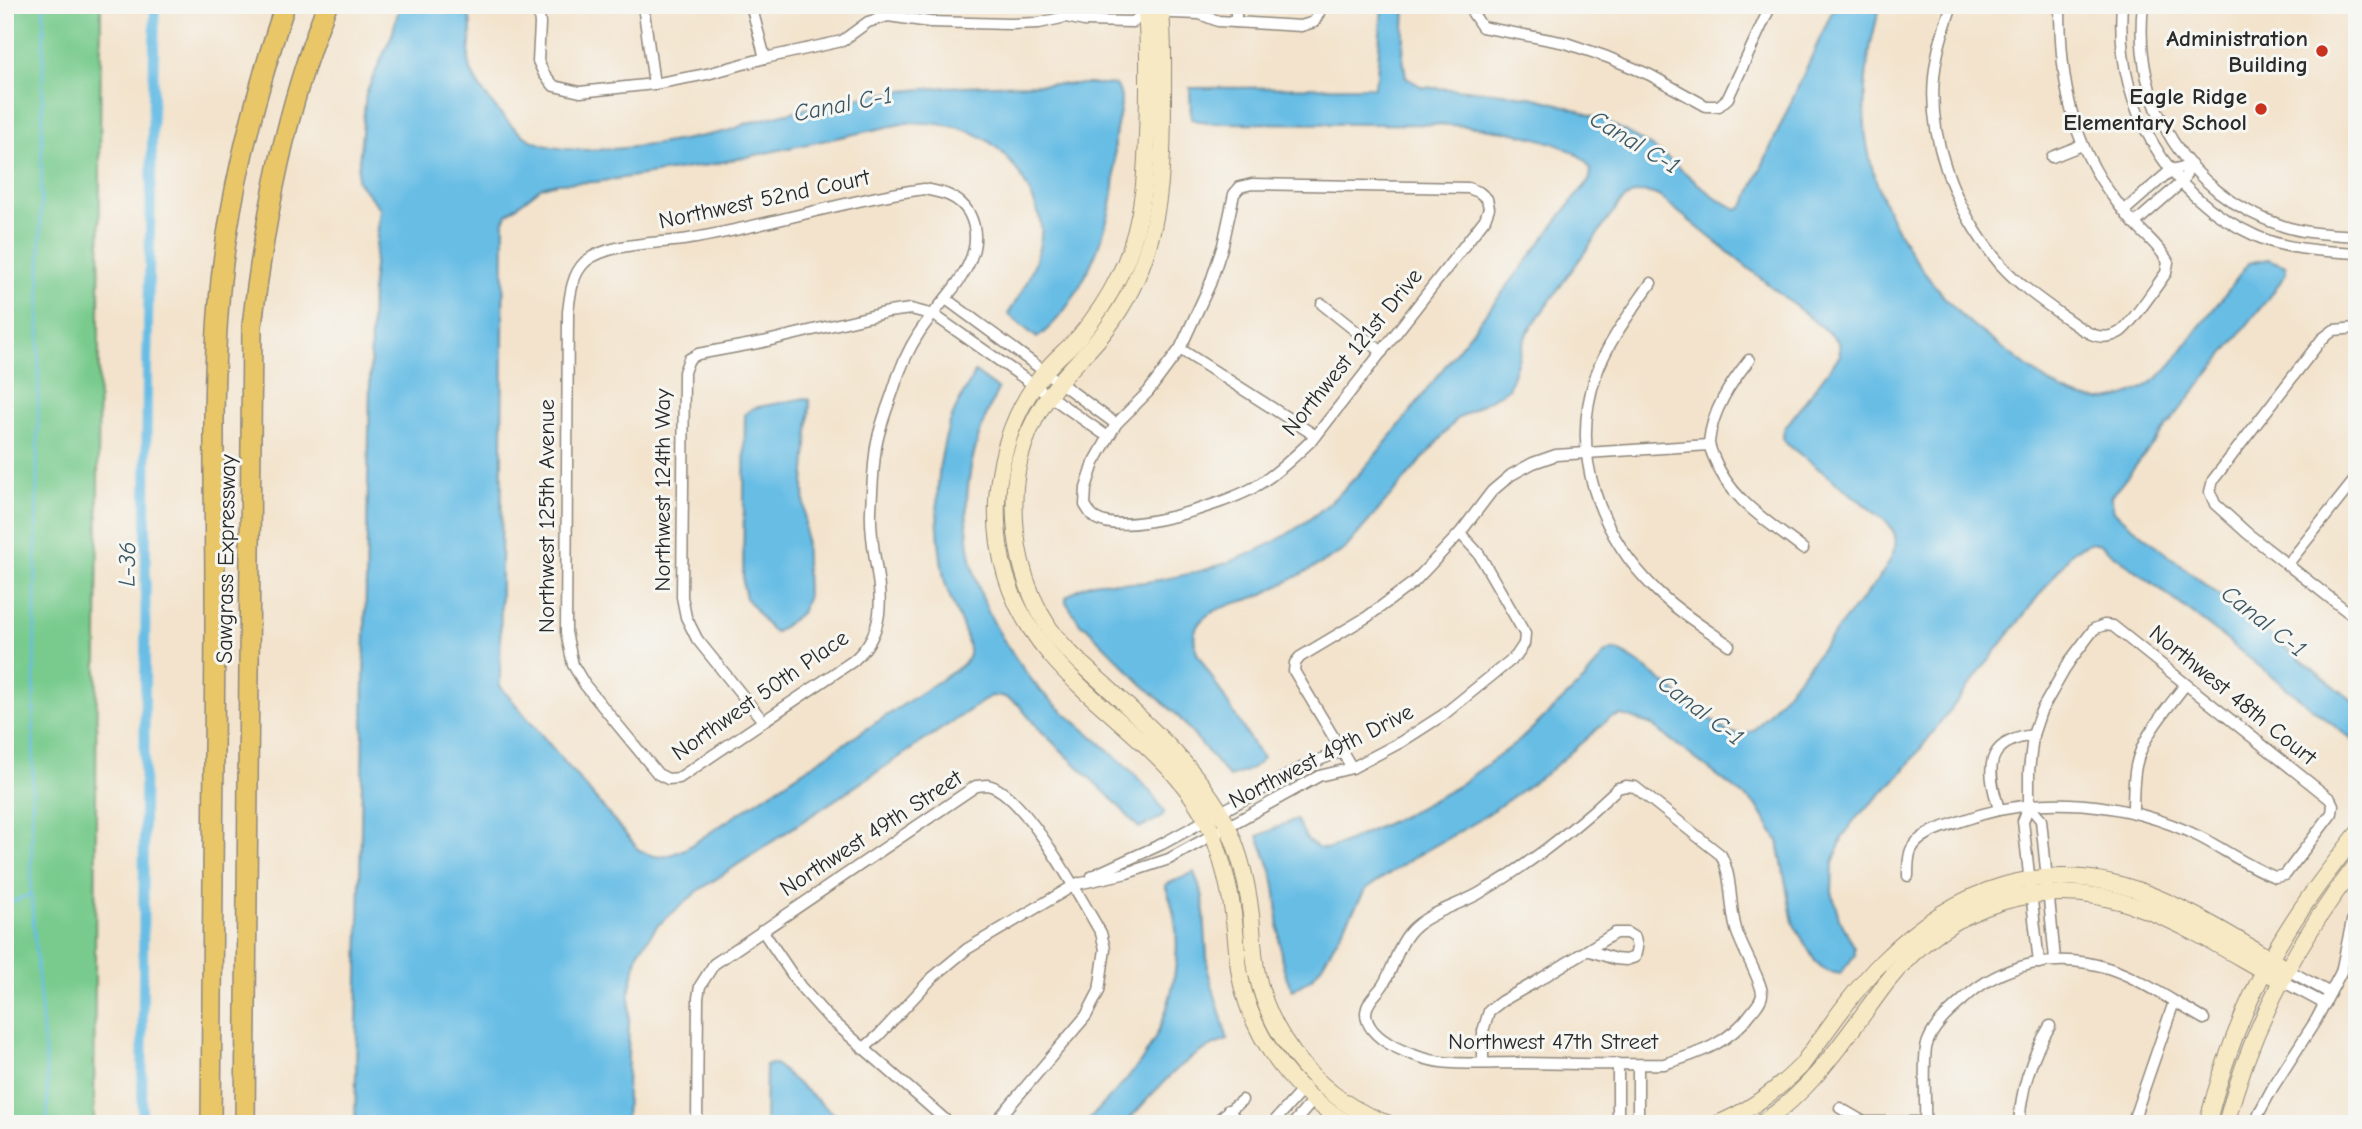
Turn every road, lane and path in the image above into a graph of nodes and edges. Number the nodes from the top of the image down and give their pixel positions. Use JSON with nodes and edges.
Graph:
{"nodes":[{"id":1,"x":285,"y":5,"type":"edge"},
{"id":2,"x":327,"y":5,"type":"edge"},
{"id":3,"x":538,"y":5,"type":"edge"},
{"id":4,"x":643,"y":5,"type":"edge"},
{"id":5,"x":751,"y":5,"type":"edge"},
{"id":6,"x":1236,"y":5,"type":"edge"},
{"id":7,"x":1320,"y":5,"type":"edge"},
{"id":8,"x":1471,"y":5,"type":"edge"},
{"id":9,"x":1771,"y":5,"type":"edge"},
{"id":10,"x":1952,"y":5,"type":"edge"},
{"id":11,"x":2060,"y":5,"type":"edge"},
{"id":12,"x":2122,"y":5,"type":"edge"},
{"id":13,"x":2143,"y":5,"type":"edge"},
{"id":14,"x":1150,"y":8,"type":"edge"},
{"id":15,"x":1066,"y":11,"type":"edge"},
{"id":16,"x":1236,"y":22,"type":"junction"},
{"id":17,"x":765,"y":58,"type":"junction"},
{"id":18,"x":654,"y":84,"type":"junction"},
{"id":19,"x":2082,"y":145,"type":"junction"},
{"id":20,"x":2052,"y":157,"type":"dead end"},
{"id":21,"x":2191,"y":165,"type":"junction"},
{"id":22,"x":2171,"y":170,"type":"junction"},
{"id":23,"x":2182,"y":182,"type":"junction"},
{"id":24,"x":2138,"y":201,"type":"junction"},
{"id":25,"x":2124,"y":211,"type":"junction"},
{"id":26,"x":2148,"y":213,"type":"junction"},
{"id":27,"x":2134,"y":224,"type":"junction"},
{"id":28,"x":2357,"y":236,"type":"edge"},
{"id":29,"x":2357,"y":253,"type":"edge"},
{"id":30,"x":584,"y":263,"type":"joint"},
{"id":31,"x":1651,"y":283,"type":"dead end"},
{"id":32,"x":946,"y":299,"type":"junction"},
{"id":33,"x":1322,"y":303,"type":"dead end"},
{"id":34,"x":934,"y":315,"type":"junction"},
{"id":35,"x":2357,"y":328,"type":"edge"},
{"id":36,"x":995,"y":334,"type":"junction"},
{"id":37,"x":1180,"y":348,"type":"junction"},
{"id":38,"x":985,"y":350,"type":"junction"},
{"id":39,"x":1382,"y":352,"type":"junction"},
{"id":40,"x":1749,"y":360,"type":"dead end"},
{"id":41,"x":1045,"y":370,"type":"junction"},
{"id":42,"x":1060,"y":381,"type":"junction"},
{"id":43,"x":1034,"y":385,"type":"junction"},
{"id":44,"x":1049,"y":396,"type":"junction"},
{"id":45,"x":1116,"y":424,"type":"junction"},
{"id":46,"x":1316,"y":436,"type":"junction"},
{"id":47,"x":1108,"y":437,"type":"junction"},
{"id":48,"x":1709,"y":445,"type":"junction"},
{"id":49,"x":1586,"y":453,"type":"junction"},
{"id":50,"x":2357,"y":477,"type":"edge"},
{"id":51,"x":1460,"y":533,"type":"junction"},
{"id":52,"x":1803,"y":549,"type":"dead end"},
{"id":53,"x":2287,"y":565,"type":"junction"},
{"id":54,"x":2357,"y":619,"type":"edge"},
{"id":55,"x":1729,"y":645,"type":"dead end"},
{"id":56,"x":2185,"y":685,"type":"junction"},
{"id":57,"x":763,"y":721,"type":"junction"},
{"id":58,"x":2033,"y":735,"type":"junction"},
{"id":59,"x":1342,"y":751,"type":"junction"},
{"id":60,"x":1352,"y":768,"type":"junction"},
{"id":61,"x":668,"y":779,"type":"joint"},
{"id":62,"x":2029,"y":806,"type":"junction"},
{"id":63,"x":1999,"y":809,"type":"junction"},
{"id":64,"x":2133,"y":811,"type":"junction"},
{"id":65,"x":1220,"y":812,"type":"junction"},
{"id":66,"x":1205,"y":820,"type":"junction"},
{"id":67,"x":1220,"y":832,"type":"junction"},
{"id":68,"x":2357,"y":834,"type":"edge"},
{"id":69,"x":2357,"y":864,"type":"edge"},
{"id":70,"x":1908,"y":876,"type":"dead end"},
{"id":71,"x":2048,"y":884,"type":"junction"},
{"id":72,"x":1073,"y":885,"type":"junction"},
{"id":73,"x":2030,"y":886,"type":"junction"},
{"id":74,"x":2357,"y":915,"type":"edge"},
{"id":75,"x":762,"y":930,"type":"junction"},
{"id":76,"x":1587,"y":950,"type":"dead end"},
{"id":77,"x":2055,"y":960,"type":"junction"},
{"id":78,"x":2039,"y":963,"type":"junction"},
{"id":79,"x":2267,"y":965,"type":"junction"},
{"id":80,"x":2283,"y":974,"type":"junction"},
{"id":81,"x":2330,"y":993,"type":"junction"},
{"id":82,"x":2174,"y":1002,"type":"junction"},
{"id":83,"x":2325,"y":1004,"type":"junction"},
{"id":84,"x":2204,"y":1019,"type":"dead end"},
{"id":85,"x":2050,"y":1026,"type":"dead end"},
{"id":86,"x":863,"y":1049,"type":"junction"},
{"id":87,"x":1483,"y":1063,"type":"junction"},
{"id":88,"x":1618,"y":1064,"type":"junction"},
{"id":89,"x":1638,"y":1065,"type":"junction"},
{"id":90,"x":1320,"y":1082,"type":"junction"},
{"id":91,"x":1308,"y":1095,"type":"junction"},
{"id":92,"x":1242,"y":1100,"type":"dead end"},
{"id":93,"x":1840,"y":1108,"type":"dead end"},
{"id":94,"x":1228,"y":1110,"type":"junction"},
{"id":95,"x":1926,"y":1123,"type":"edge"},
{"id":96,"x":211,"y":1124,"type":"edge"},
{"id":97,"x":245,"y":1124,"type":"edge"},
{"id":98,"x":697,"y":1124,"type":"edge"},
{"id":99,"x":950,"y":1124,"type":"edge"},
{"id":100,"x":993,"y":1124,"type":"edge"},
{"id":101,"x":1213,"y":1124,"type":"edge"},
{"id":102,"x":1240,"y":1124,"type":"edge"},
{"id":103,"x":1272,"y":1124,"type":"edge"},
{"id":104,"x":1293,"y":1124,"type":"edge"},
{"id":105,"x":1350,"y":1124,"type":"edge"},
{"id":106,"x":1388,"y":1124,"type":"edge"},
{"id":107,"x":1618,"y":1124,"type":"edge"},
{"id":108,"x":1638,"y":1124,"type":"edge"},
{"id":109,"x":1717,"y":1124,"type":"edge"},
{"id":110,"x":1760,"y":1124,"type":"edge"},
{"id":111,"x":2019,"y":1124,"type":"edge"},
{"id":112,"x":2132,"y":1124,"type":"edge"},
{"id":113,"x":2207,"y":1124,"type":"edge"},
{"id":114,"x":2226,"y":1124,"type":"edge"},
{"id":115,"x":2257,"y":1124,"type":"edge"}],
"edges":[{"from":1,"to":96,"type":"highway","name":"Sawgrass Expressway"},
{"from":2,"to":97,"type":"highway","name":"Sawgrass Expressway"},
{"from":3,"to":18,"type":"street"},
{"from":4,"to":18,"type":"street"},
{"from":5,"to":17,"type":"street"},
{"from":6,"to":16,"type":"street"},
{"from":7,"to":16,"type":"street"},
{"from":8,"to":9,"type":"street"},
{"from":10,"to":27,"type":"street"},
{"from":11,"to":19,"type":"street"},
{"from":12,"to":22,"type":"street"},
{"from":13,"to":21,"type":"street"},
{"from":14,"to":15,"type":"street"},
{"from":14,"to":16,"type":"street"},
{"from":14,"to":41,"type":"street"},
{"from":14,"to":42,"type":"street"},
{"from":15,"to":17,"type":"street"},
{"from":17,"to":18,"type":"street"},
{"from":19,"to":20,"type":"street"},
{"from":19,"to":25,"type":"street"},
{"from":21,"to":22,"type":"street"},
{"from":21,"to":23,"type":"street"},
{"from":21,"to":28,"type":"street"},
{"from":22,"to":23,"type":"street"},
{"from":22,"to":24,"type":"street"},
{"from":23,"to":26,"type":"street"},
{"from":23,"to":29,"type":"street"},
{"from":24,"to":25,"type":"street"},
{"from":24,"to":26,"type":"street"},
{"from":25,"to":27,"type":"street"},
{"from":26,"to":27,"type":"street"},
{"from":30,"to":32,"type":"street","name":"Northwest 52nd Court"},
{"from":30,"to":61,"type":"street","name":"Northwest 125th Avenue"},
{"from":31,"to":49,"type":"street"},
{"from":32,"to":34,"type":"street"},
{"from":32,"to":36,"type":"street"},
{"from":33,"to":39,"type":"street"},
{"from":34,"to":38,"type":"street"},
{"from":34,"to":57,"type":"street","name":"Northwest 50th Place"},
{"from":34,"to":57,"type":"street","name":"Northwest 124th Way"},
{"from":35,"to":53,"type":"street"},
{"from":36,"to":38,"type":"street"},
{"from":36,"to":41,"type":"street"},
{"from":37,"to":39,"type":"street","name":"Northwest 121st Drive"},
{"from":37,"to":45,"type":"street"},
{"from":37,"to":46,"type":"street"},
{"from":38,"to":43,"type":"street"},
{"from":39,"to":46,"type":"street","name":"Northwest 121st Drive"},
{"from":40,"to":48,"type":"street"},
{"from":41,"to":42,"type":"street"},
{"from":41,"to":43,"type":"street"},
{"from":42,"to":44,"type":"street"},
{"from":42,"to":45,"type":"street"},
{"from":43,"to":44,"type":"street"},
{"from":43,"to":66,"type":"street"},
{"from":44,"to":47,"type":"street"},
{"from":44,"to":65,"type":"street"},
{"from":45,"to":47,"type":"street"},
{"from":46,"to":47,"type":"street","name":"Northwest 121st Drive"},
{"from":48,"to":49,"type":"street"},
{"from":48,"to":52,"type":"street"},
{"from":49,"to":51,"type":"street"},
{"from":49,"to":55,"type":"street"},
{"from":50,"to":53,"type":"street"},
{"from":51,"to":59,"type":"street"},
{"from":51,"to":60,"type":"street","name":"Northwest 49th Drive"},
{"from":53,"to":54,"type":"street"},
{"from":56,"to":58,"type":"street","name":"Northwest 48th Court"},
{"from":56,"to":64,"type":"street"},
{"from":56,"to":64,"type":"street","name":"Northwest 48th Court"},
{"from":57,"to":61,"type":"street","name":"Northwest 50th Place"},
{"from":58,"to":62,"type":"street"},
{"from":58,"to":63,"type":"street"},
{"from":59,"to":60,"type":"street"},
{"from":59,"to":65,"type":"street","name":"Northwest 49th Drive"},
{"from":60,"to":67,"type":"street","name":"Northwest 49th Drive"},
{"from":62,"to":63,"type":"street"},
{"from":62,"to":64,"type":"street"},
{"from":62,"to":71,"type":"street"},
{"from":62,"to":73,"type":"street"},
{"from":63,"to":70,"type":"street"},
{"from":65,"to":66,"type":"street","name":"Northwest 49th Drive"},
{"from":65,"to":67,"type":"street"},
{"from":66,"to":67,"type":"street"},
{"from":66,"to":72,"type":"street","name":"Northwest 49th Drive"},
{"from":67,"to":72,"type":"street","name":"Northwest 49th Drive"},
{"from":67,"to":90,"type":"street"},
{"from":67,"to":91,"type":"street"},
{"from":68,"to":79,"type":"street"},
{"from":69,"to":80,"type":"street"},
{"from":71,"to":73,"type":"street"},
{"from":71,"to":77,"type":"street"},
{"from":71,"to":79,"type":"street"},
{"from":72,"to":75,"type":"street","name":"Northwest 49th Street"},
{"from":72,"to":86,"type":"street","name":"Northwest 49th Drive"},
{"from":72,"to":100,"type":"street","name":"Northwest 49th Street"},
{"from":73,"to":78,"type":"street"},
{"from":73,"to":109,"type":"street"},
{"from":73,"to":110,"type":"street"},
{"from":74,"to":81,"type":"street"},
{"from":75,"to":86,"type":"street"},
{"from":75,"to":98,"type":"street","name":"Northwest 49th Street"},
{"from":76,"to":87,"type":"street"},
{"from":77,"to":78,"type":"street"},
{"from":77,"to":82,"type":"street"},
{"from":78,"to":95,"type":"street"},
{"from":79,"to":80,"type":"street"},
{"from":79,"to":113,"type":"street"},
{"from":80,"to":81,"type":"street"},
{"from":80,"to":83,"type":"street"},
{"from":80,"to":114,"type":"street"},
{"from":81,"to":83,"type":"street"},
{"from":82,"to":84,"type":"street"},
{"from":82,"to":112,"type":"street"},
{"from":83,"to":115,"type":"street"},
{"from":85,"to":111,"type":"street"},
{"from":86,"to":99,"type":"street"},
{"from":87,"to":88,"type":"street","name":"Northwest 47th Street"},
{"from":87,"to":89,"type":"street","name":"Northwest 47th Street"},
{"from":88,"to":89,"type":"street","name":"Northwest 47th Street"},
{"from":88,"to":107,"type":"street"},
{"from":89,"to":108,"type":"street"},
{"from":90,"to":91,"type":"street"},
{"from":90,"to":106,"type":"street"},
{"from":91,"to":103,"type":"street"},
{"from":91,"to":104,"type":"street"},
{"from":91,"to":105,"type":"street"},
{"from":92,"to":94,"type":"street"},
{"from":93,"to":95,"type":"street"},
{"from":94,"to":101,"type":"street"},
{"from":94,"to":102,"type":"street"}]}
